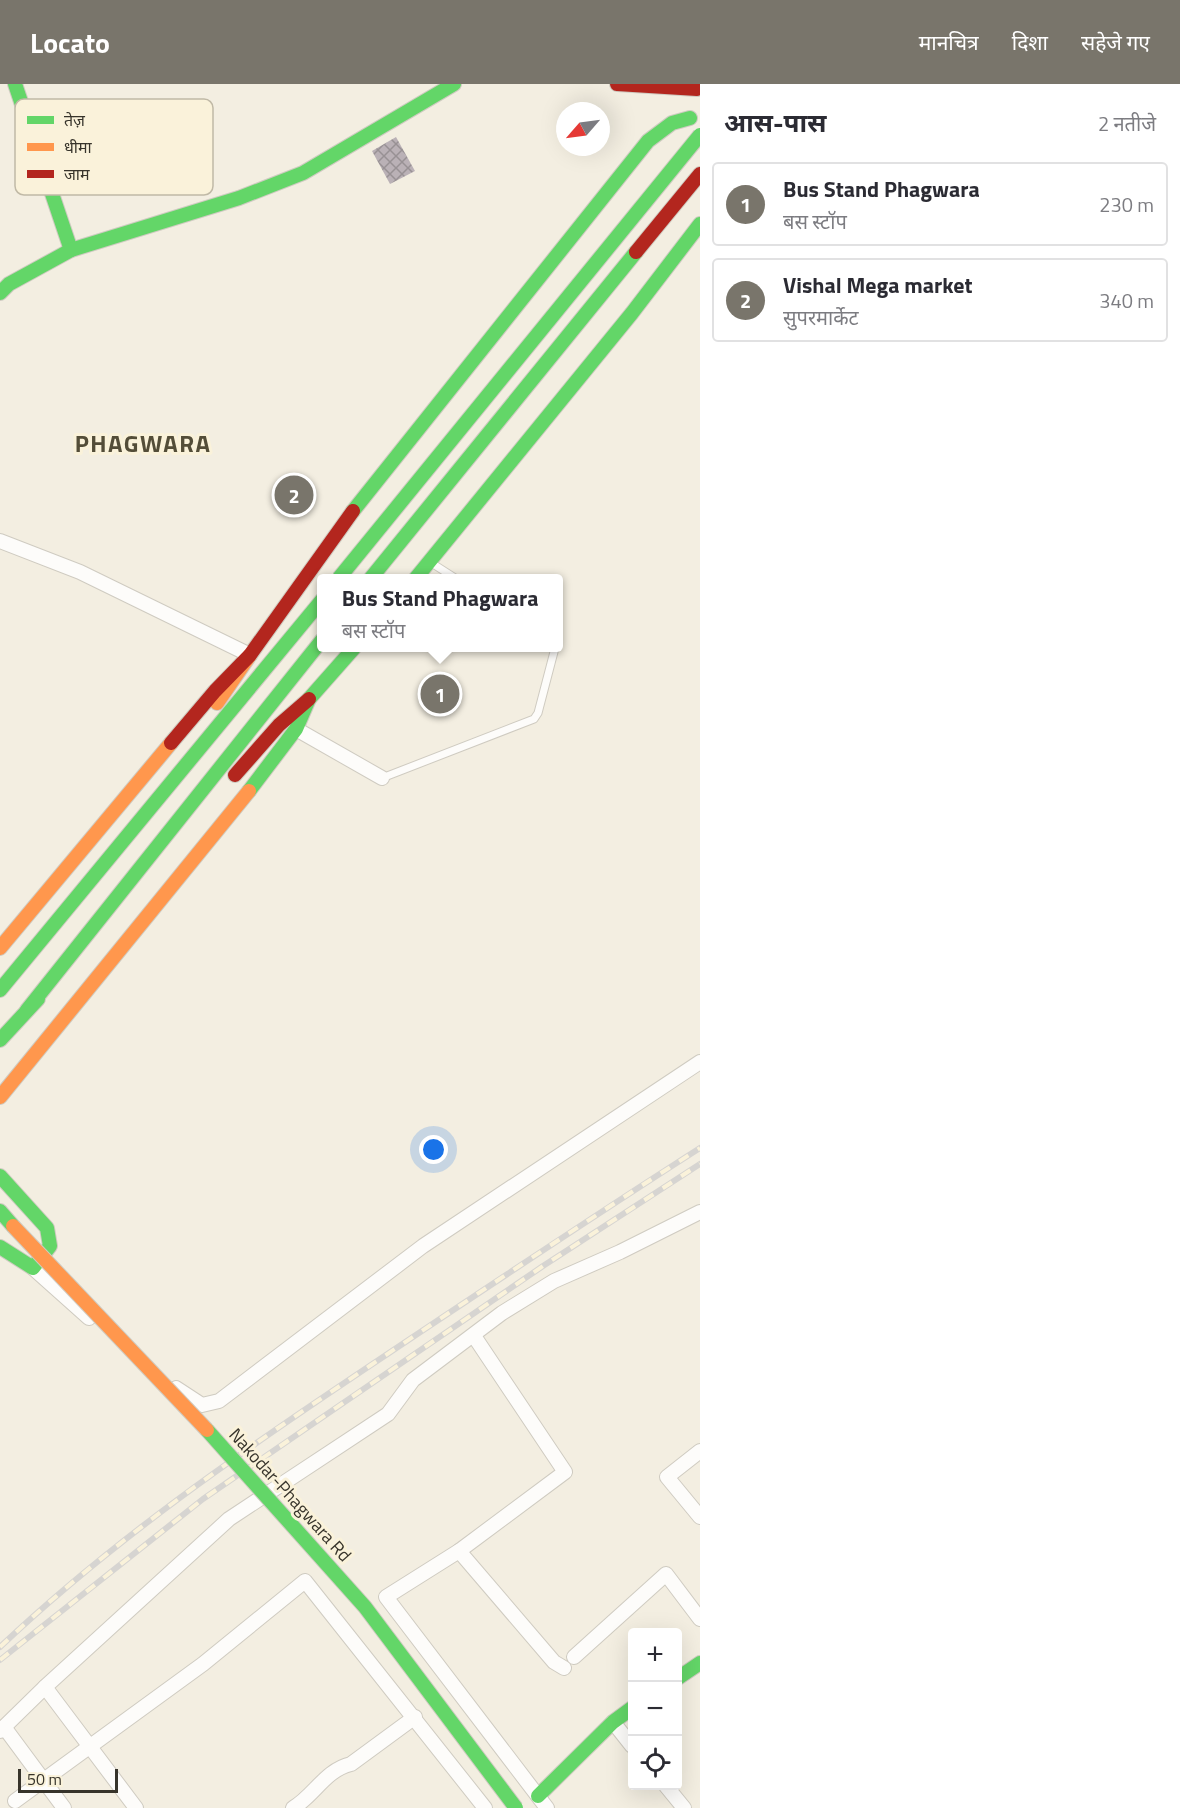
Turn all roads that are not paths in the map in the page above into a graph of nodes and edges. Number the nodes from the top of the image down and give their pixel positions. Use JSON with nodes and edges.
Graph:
{"nodes":[{"id":1,"x":15,"y":84,"type":"edge"},
{"id":2,"x":454,"y":84,"type":"edge"},
{"id":3,"x":617,"y":84,"type":"edge"},
{"id":4,"x":699,"y":87,"type":"edge"},
{"id":5,"x":20,"y":99,"type":"edge"},
{"id":6,"x":690,"y":118,"type":"junction"},
{"id":7,"x":700,"y":135,"type":"edge"},
{"id":8,"x":700,"y":143,"type":"edge"},
{"id":9,"x":700,"y":174,"type":"edge"},
{"id":10,"x":53,"y":195,"type":"edge"},
{"id":11,"x":700,"y":224,"type":"edge"},
{"id":12,"x":71,"y":249,"type":"junction"},
{"id":13,"x":0,"y":293,"type":"edge"},
{"id":14,"x":0,"y":541,"type":"edge"},
{"id":15,"x":430,"y":562,"type":"junction"},
{"id":16,"x":343,"y":574,"type":"edge"},
{"id":17,"x":375,"y":574,"type":"edge"},
{"id":18,"x":420,"y":574,"type":"edge"},
{"id":19,"x":448,"y":574,"type":"edge"},
{"id":20,"x":317,"y":605,"type":"edge"},
{"id":21,"x":317,"y":647,"type":"edge"},
{"id":22,"x":350,"y":652,"type":"edge"},
{"id":23,"x":554,"y":652,"type":"edge"},
{"id":24,"x":249,"y":655,"type":"junction"},
{"id":25,"x":309,"y":699,"type":"junction"},
{"id":26,"x":296,"y":729,"type":"junction"},
{"id":27,"x":382,"y":778,"type":"joint"},
{"id":28,"x":0,"y":948,"type":"edge"},
{"id":29,"x":4,"y":985,"type":"edge"},
{"id":30,"x":27,"y":1010,"type":"junction"},
{"id":31,"x":0,"y":1040,"type":"edge"},
{"id":32,"x":700,"y":1062,"type":"edge"},
{"id":33,"x":0,"y":1096,"type":"edge"},
{"id":34,"x":0,"y":1176,"type":"edge"},
{"id":35,"x":0,"y":1211,"type":"edge"},
{"id":36,"x":700,"y":1212,"type":"edge"},
{"id":37,"x":7,"y":1223,"type":"edge"},
{"id":38,"x":0,"y":1247,"type":"edge"},
{"id":39,"x":33,"y":1268,"type":"junction"},
{"id":40,"x":474,"y":1336,"type":"junction"},
{"id":41,"x":700,"y":1451,"type":"edge"},
{"id":42,"x":700,"y":1517,"type":"edge"},
{"id":43,"x":459,"y":1551,"type":"junction"},
{"id":44,"x":700,"y":1619,"type":"edge"},
{"id":45,"x":574,"y":1657,"type":"dead end"},
{"id":46,"x":700,"y":1663,"type":"edge"},
{"id":47,"x":564,"y":1668,"type":"dead end"},
{"id":48,"x":682,"y":1675,"type":"edge"},
{"id":49,"x":45,"y":1687,"type":"junction"},
{"id":50,"x":628,"y":1712,"type":"edge"},
{"id":51,"x":415,"y":1717,"type":"junction"},
{"id":52,"x":613,"y":1722,"type":"junction"},
{"id":53,"x":2,"y":1729,"type":"edge"},
{"id":54,"x":628,"y":1740,"type":"edge"},
{"id":55,"x":90,"y":1746,"type":"junction"},
{"id":56,"x":44,"y":1780,"type":"junction"},
{"id":57,"x":670,"y":1790,"type":"edge"},
{"id":58,"x":538,"y":1796,"type":"junction"},
{"id":59,"x":15,"y":1801,"type":"dead end"},
{"id":60,"x":308,"y":1804,"type":"edge"},
{"id":61,"x":63,"y":1808,"type":"edge"},
{"id":62,"x":136,"y":1808,"type":"edge"},
{"id":63,"x":293,"y":1808,"type":"edge"},
{"id":64,"x":485,"y":1808,"type":"edge"},
{"id":65,"x":516,"y":1808,"type":"edge"},
{"id":66,"x":547,"y":1808,"type":"edge"},
{"id":67,"x":684,"y":1808,"type":"edge"}],
"edges":[{"from":1,"to":5,"type":"main road"},
{"from":2,"to":12,"type":"main road"},
{"from":3,"to":4,"type":"main road"},
{"from":4,"to":6,"type":"main road"},
{"from":6,"to":8,"type":"main road"},
{"from":6,"to":24,"type":"main road"},
{"from":7,"to":16,"type":"main road","bridge":true},
{"from":9,"to":17,"type":"main road"},
{"from":10,"to":12,"type":"main road"},
{"from":11,"to":15,"type":"main road"},
{"from":12,"to":13,"type":"main road"},
{"from":14,"to":24,"type":"street"},
{"from":15,"to":18,"type":"main road"},
{"from":15,"to":19,"type":"lane"},
{"from":20,"to":29,"type":"main road"},
{"from":21,"to":30,"type":"main road"},
{"from":22,"to":25,"type":"main road"},
{"from":23,"to":27,"type":"lane"},
{"from":24,"to":28,"type":"main road"},
{"from":24,"to":29,"type":"main road"},
{"from":25,"to":26,"type":"main road"},
{"from":25,"to":30,"type":"main road"},
{"from":26,"to":27,"type":"street"},
{"from":26,"to":33,"type":"main road"},
{"from":30,"to":31,"type":"main road"},
{"from":32,"to":39,"type":"street"},
{"from":34,"to":39,"type":"main road"},
{"from":35,"to":37,"type":"main road","name":"Nakodar-Phagwara Rd"},
{"from":36,"to":40,"type":"street"},
{"from":37,"to":65,"type":"main road","name":"Nakodar-Phagwara Rd","bridge":true},
{"from":38,"to":39,"type":"main road"},
{"from":40,"to":43,"type":"street"},
{"from":40,"to":49,"type":"street"},
{"from":41,"to":42,"type":"street"},
{"from":43,"to":47,"type":"street"},
{"from":43,"to":58,"type":"street"},
{"from":44,"to":45,"type":"street"},
{"from":46,"to":48,"type":"main road"},
{"from":49,"to":53,"type":"street"},
{"from":49,"to":55,"type":"street"},
{"from":50,"to":52,"type":"main road"},
{"from":51,"to":55,"type":"street"},
{"from":51,"to":60,"type":"street"},
{"from":51,"to":64,"type":"street"},
{"from":52,"to":54,"type":"street"},
{"from":52,"to":58,"type":"main road"},
{"from":53,"to":56,"type":"street"},
{"from":55,"to":56,"type":"street"},
{"from":55,"to":62,"type":"street"},
{"from":56,"to":59,"type":"street"},
{"from":56,"to":61,"type":"street"},
{"from":57,"to":67,"type":"street"},
{"from":58,"to":66,"type":"street"},
{"from":60,"to":63,"type":"street"}]}
